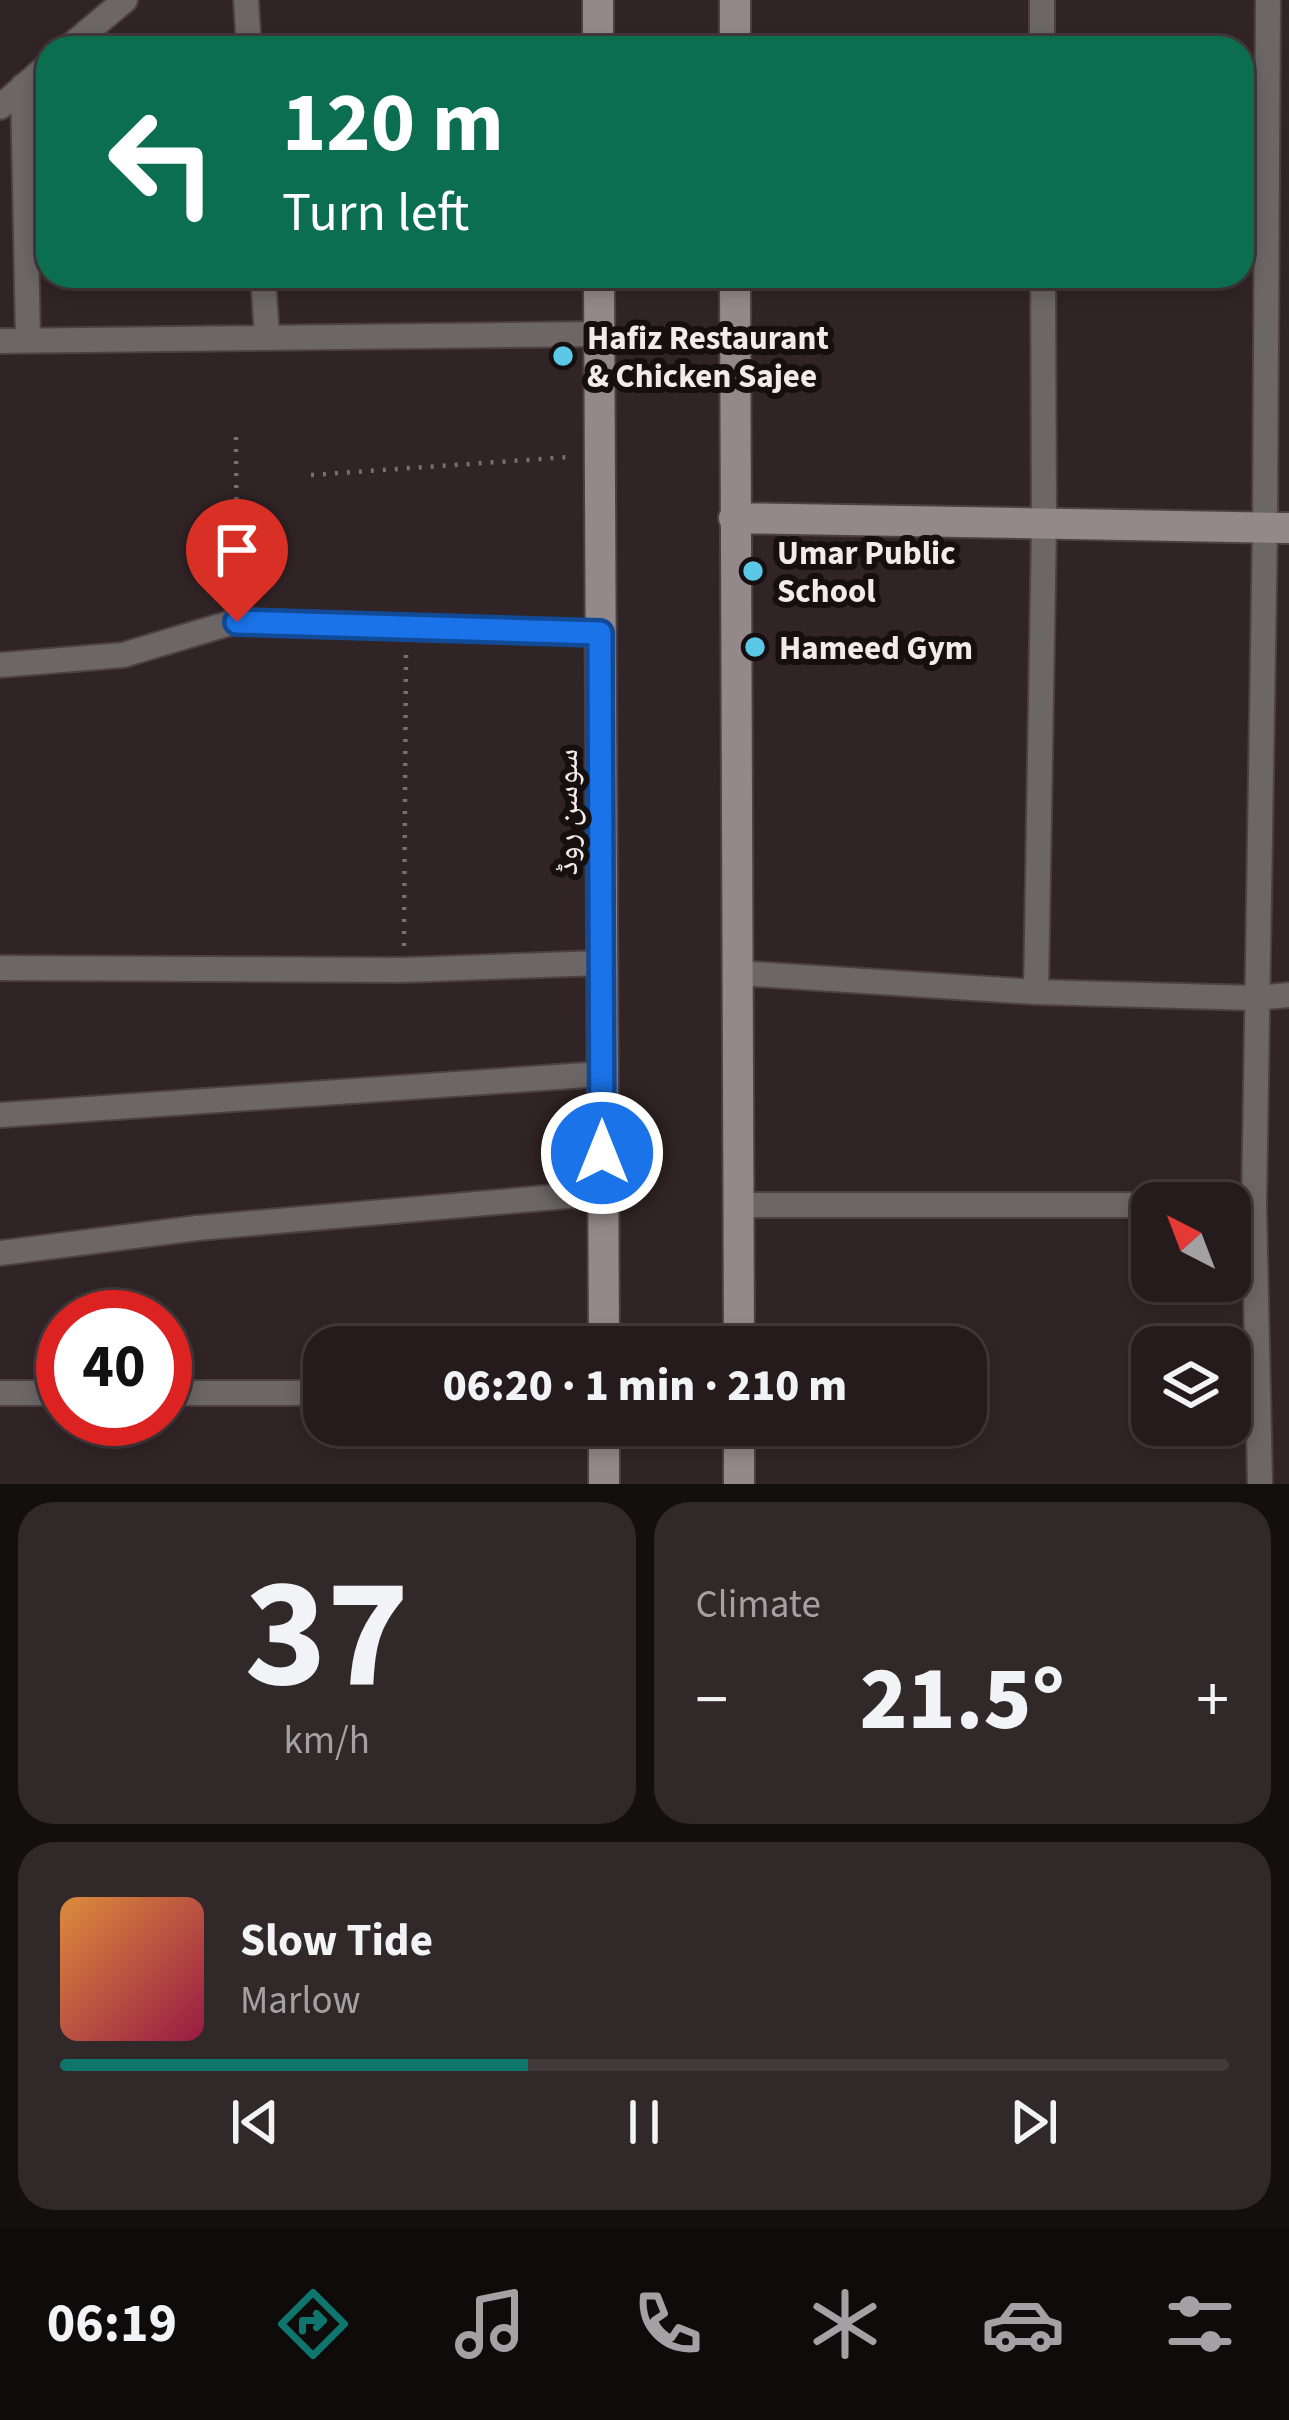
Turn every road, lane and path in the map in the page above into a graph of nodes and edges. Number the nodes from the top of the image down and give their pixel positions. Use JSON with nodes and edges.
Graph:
{"nodes":[{"id":1,"x":125,"y":0,"type":"edge"},
{"id":2,"x":247,"y":0,"type":"edge"},
{"id":3,"x":598,"y":0,"type":"edge"},
{"id":4,"x":735,"y":0,"type":"edge"},
{"id":5,"x":1042,"y":0,"type":"edge"},
{"id":6,"x":1268,"y":0,"type":"edge"},
{"id":7,"x":82,"y":36,"type":"edge"},
{"id":8,"x":248,"y":36,"type":"edge"},
{"id":9,"x":598,"y":36,"type":"edge"},
{"id":10,"x":735,"y":36,"type":"edge"},
{"id":11,"x":1042,"y":36,"type":"edge"},
{"id":12,"x":36,"y":75,"type":"edge"},
{"id":13,"x":23,"y":86,"type":"junction"},
{"id":14,"x":0,"y":107,"type":"edge"},
{"id":15,"x":264,"y":288,"type":"edge"},
{"id":16,"x":599,"y":288,"type":"edge"},
{"id":17,"x":735,"y":288,"type":"edge"},
{"id":18,"x":1043,"y":288,"type":"edge"},
{"id":19,"x":599,"y":334,"type":"junction"},
{"id":20,"x":267,"y":338,"type":"junction"},
{"id":21,"x":0,"y":340,"type":"edge"},
{"id":22,"x":28,"y":340,"type":"junction"},
{"id":23,"x":1278,"y":362,"type":"edge"},
{"id":24,"x":236,"y":437,"type":"dead end"},
{"id":25,"x":599,"y":454,"type":"junction"},
{"id":26,"x":311,"y":475,"type":"dead end"},
{"id":27,"x":734,"y":518,"type":"junction"},
{"id":28,"x":1044,"y":524,"type":"junction"},
{"id":29,"x":1277,"y":527,"type":"edge"},
{"id":30,"x":237,"y":622,"type":"junction"},
{"id":31,"x":407,"y":629,"type":"junction"},
{"id":32,"x":600,"y":633,"type":"junction"},
{"id":33,"x":0,"y":665,"type":"edge"},
{"id":34,"x":602,"y":964,"type":"junction"},
{"id":35,"x":0,"y":968,"type":"edge"},
{"id":36,"x":404,"y":970,"type":"junction"},
{"id":37,"x":737,"y":973,"type":"junction"},
{"id":38,"x":1036,"y":992,"type":"junction"},
{"id":39,"x":1289,"y":995,"type":"edge"},
{"id":40,"x":1256,"y":998,"type":"junction"},
{"id":41,"x":602,"y":1074,"type":"junction"},
{"id":42,"x":0,"y":1115,"type":"edge"},
{"id":43,"x":1244,"y":1182,"type":"edge"},
{"id":44,"x":602,"y":1193,"type":"junction"},
{"id":45,"x":739,"y":1205,"type":"junction"},
{"id":46,"x":1131,"y":1205,"type":"edge"},
{"id":47,"x":0,"y":1253,"type":"edge"},
{"id":48,"x":1248,"y":1302,"type":"edge"},
{"id":49,"x":604,"y":1326,"type":"edge"},
{"id":50,"x":739,"y":1326,"type":"edge"},
{"id":51,"x":0,"y":1393,"type":"edge"},
{"id":52,"x":36,"y":1393,"type":"edge"},
{"id":53,"x":192,"y":1393,"type":"edge"},
{"id":54,"x":303,"y":1394,"type":"edge"},
{"id":55,"x":604,"y":1446,"type":"edge"},
{"id":56,"x":739,"y":1446,"type":"edge"},
{"id":57,"x":604,"y":1484,"type":"edge"},
{"id":58,"x":740,"y":1484,"type":"edge"},
{"id":59,"x":1260,"y":1484,"type":"edge"}],
"edges":[{"from":1,"to":7,"type":"street"},
{"from":2,"to":8,"type":"street"},
{"from":3,"to":9,"type":"street"},
{"from":4,"to":10,"type":"street"},
{"from":5,"to":11,"type":"street"},
{"from":6,"to":23,"type":"street"},
{"from":12,"to":13,"type":"street"},
{"from":13,"to":14,"type":"street"},
{"from":13,"to":22,"type":"street"},
{"from":15,"to":20,"type":"street"},
{"from":16,"to":19,"type":"street","name":"سوسن روڈ"},
{"from":17,"to":27,"type":"street"},
{"from":18,"to":28,"type":"street"},
{"from":19,"to":20,"type":"street"},
{"from":19,"to":25,"type":"street","name":"سوسن روڈ"},
{"from":20,"to":22,"type":"street"},
{"from":21,"to":22,"type":"street"},
{"from":23,"to":29,"type":"street"},
{"from":24,"to":30,"type":"path"},
{"from":25,"to":26,"type":"path"},
{"from":25,"to":32,"type":"street","name":"سوسن روڈ"},
{"from":27,"to":28,"type":"street"},
{"from":27,"to":37,"type":"street"},
{"from":28,"to":29,"type":"street"},
{"from":28,"to":38,"type":"street"},
{"from":29,"to":40,"type":"street"},
{"from":30,"to":31,"type":"street"},
{"from":30,"to":33,"type":"street"},
{"from":31,"to":32,"type":"street"},
{"from":31,"to":36,"type":"path"},
{"from":32,"to":34,"type":"street","name":"سوسن روڈ"},
{"from":34,"to":36,"type":"street"},
{"from":34,"to":41,"type":"street","name":"سوسن روڈ"},
{"from":35,"to":36,"type":"street"},
{"from":37,"to":38,"type":"street"},
{"from":37,"to":45,"type":"street"},
{"from":38,"to":40,"type":"street"},
{"from":39,"to":40,"type":"street"},
{"from":40,"to":43,"type":"street"},
{"from":41,"to":42,"type":"street"},
{"from":41,"to":44,"type":"street","name":"سوسن روڈ"},
{"from":44,"to":47,"type":"street"},
{"from":44,"to":49,"type":"street","name":"سوسن روڈ"},
{"from":45,"to":46,"type":"street"},
{"from":45,"to":50,"type":"street"},
{"from":48,"to":59,"type":"street"},
{"from":51,"to":52,"type":"street"},
{"from":53,"to":54,"type":"street"},
{"from":55,"to":57,"type":"street"},
{"from":56,"to":58,"type":"street"}]}
